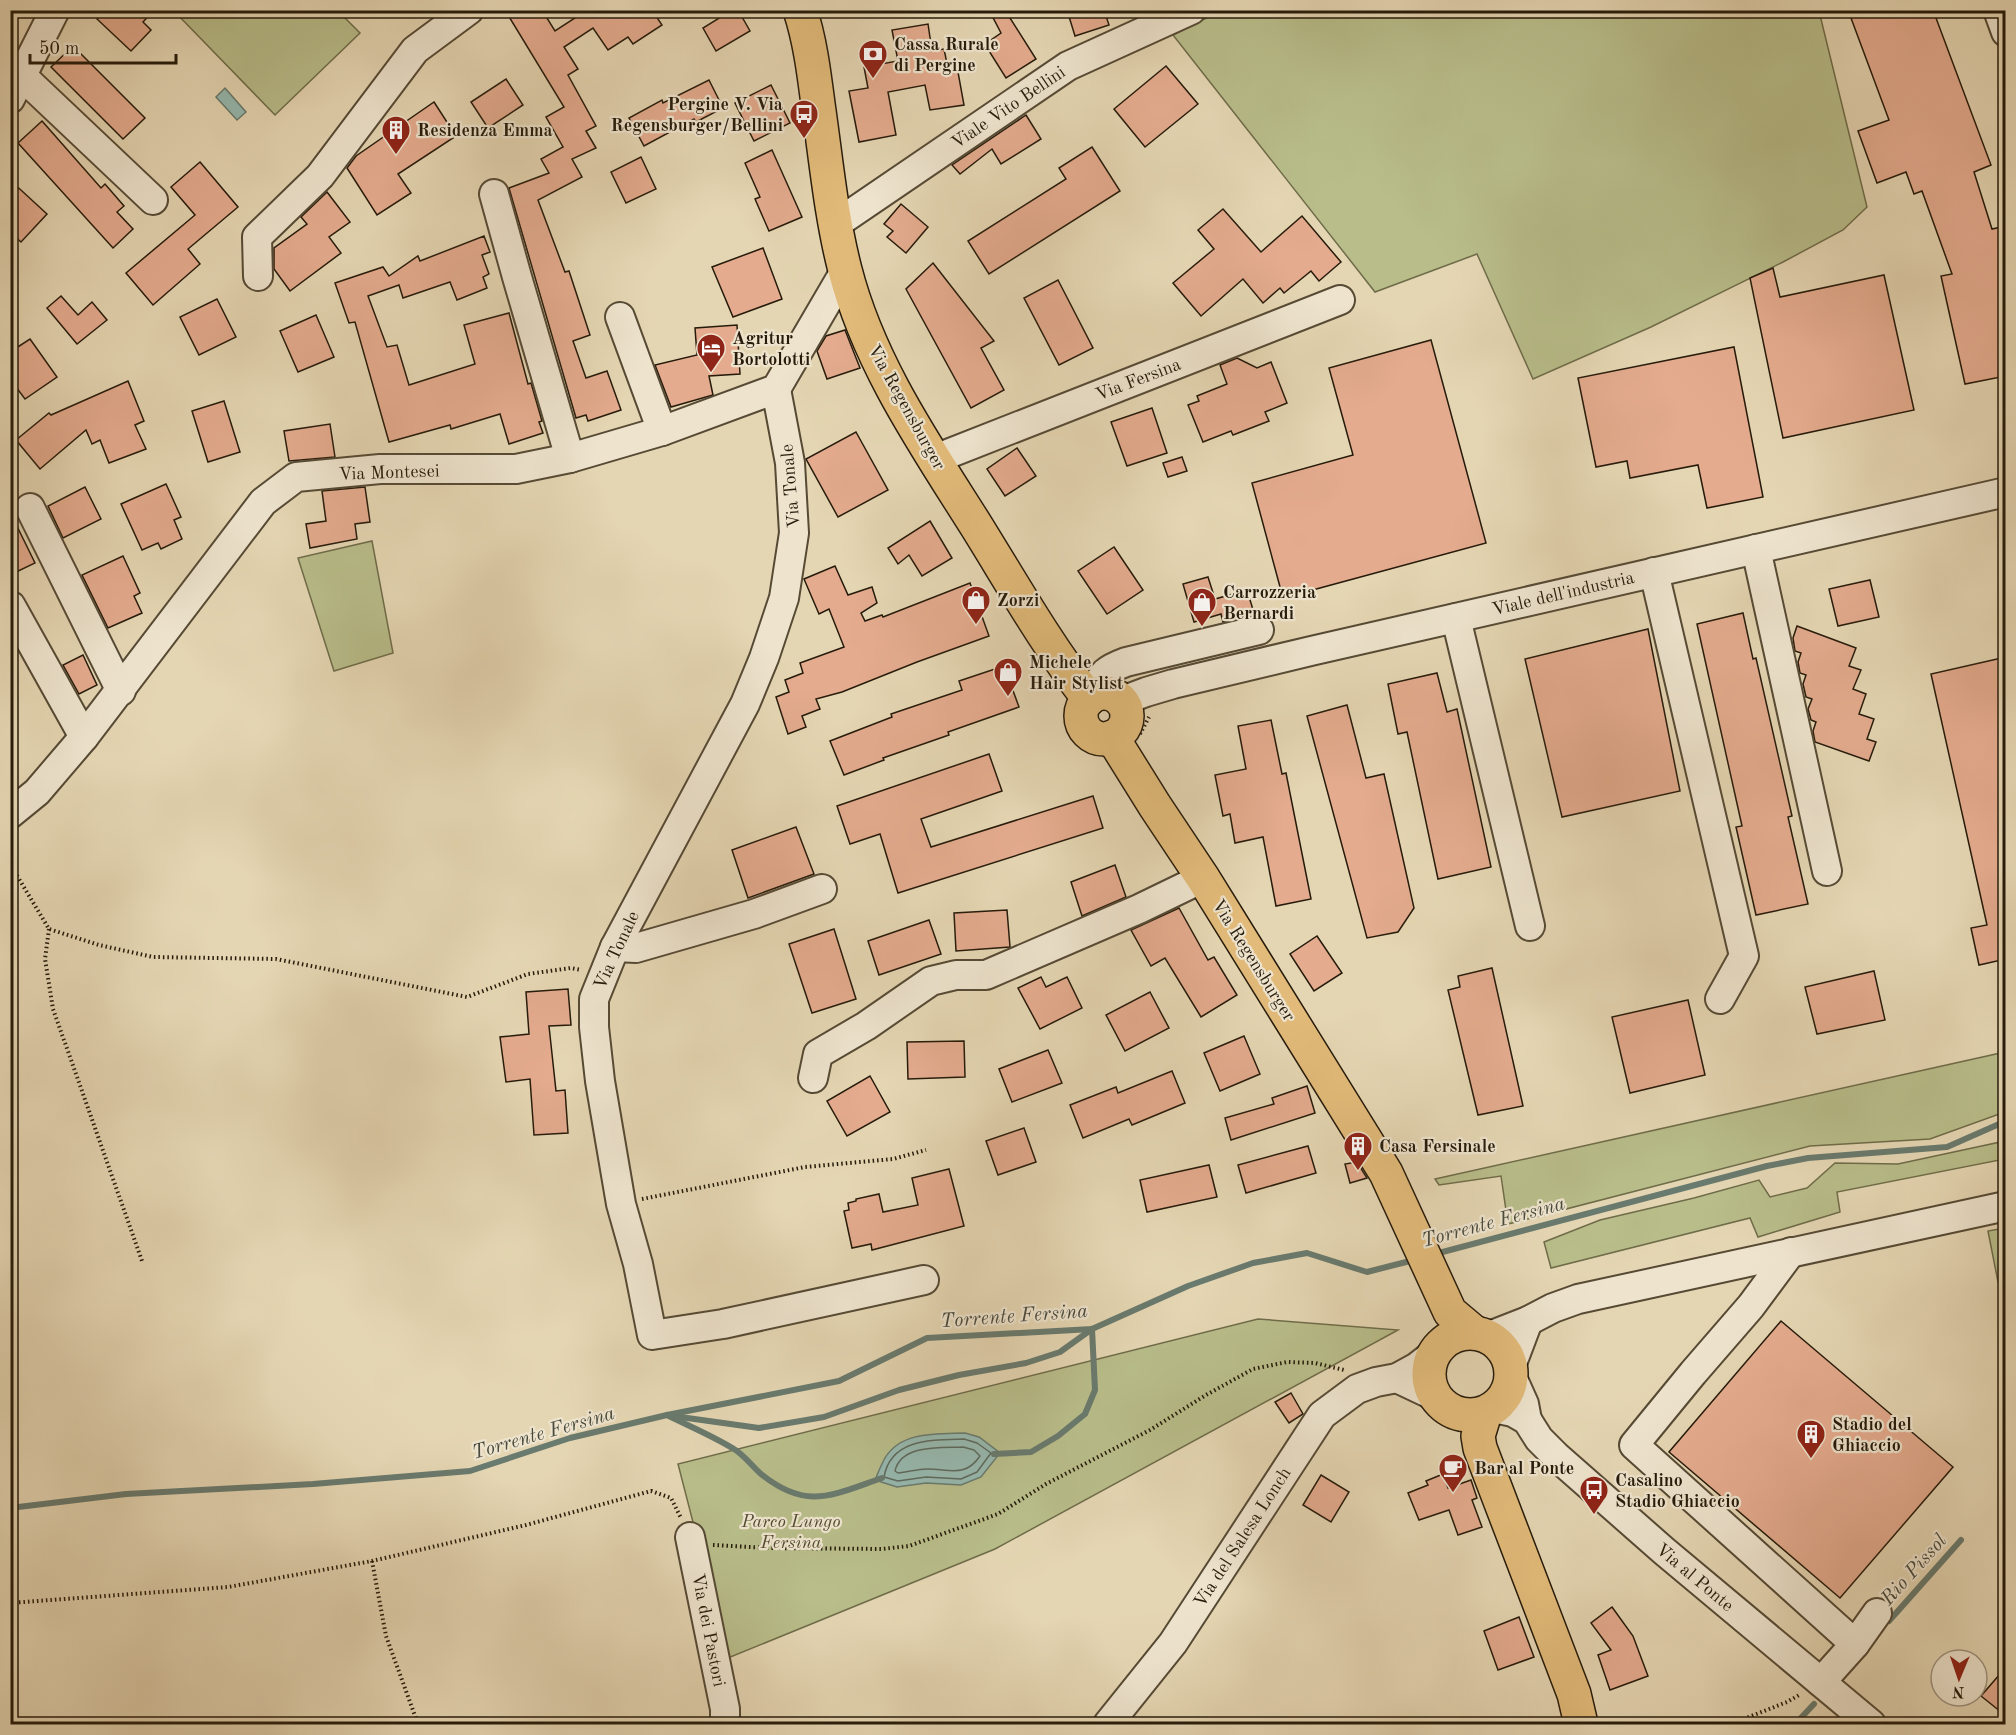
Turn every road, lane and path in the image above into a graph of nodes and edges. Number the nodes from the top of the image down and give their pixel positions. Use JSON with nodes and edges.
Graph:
{"nodes":[{"id":1,"x":55,"y":10,"type":"edge"},
{"id":2,"x":469,"y":10,"type":"edge"},
{"id":3,"x":800,"y":10,"type":"edge"},
{"id":4,"x":1191,"y":10,"type":"edge"},
{"id":5,"x":1998,"y":10,"type":"edge"},
{"id":6,"x":2006,"y":32,"type":"edge"},
{"id":7,"x":16,"y":88,"type":"edge"},
{"id":8,"x":494,"y":194,"type":"dead end"},
{"id":9,"x":153,"y":200,"type":"dead end"},
{"id":10,"x":836,"y":224,"type":"junction"},
{"id":11,"x":845,"y":271,"type":"junction"},
{"id":12,"x":258,"y":276,"type":"dead end"},
{"id":13,"x":1340,"y":300,"type":"dead end"},
{"id":14,"x":620,"y":317,"type":"dead end"},
{"id":15,"x":776,"y":389,"type":"junction"},
{"id":16,"x":662,"y":431,"type":"junction"},
{"id":17,"x":570,"y":458,"type":"junction"},
{"id":18,"x":935,"y":459,"type":"junction"},
{"id":19,"x":2006,"y":492,"type":"edge"},
{"id":20,"x":30,"y":508,"type":"dead end"},
{"id":21,"x":1756,"y":549,"type":"junction"},
{"id":22,"x":1654,"y":572,"type":"junction"},
{"id":23,"x":11,"y":606,"type":"edge"},
{"id":24,"x":1456,"y":618,"type":"junction"},
{"id":25,"x":1260,"y":630,"type":"dead end"},
{"id":26,"x":121,"y":692,"type":"junction"},
{"id":27,"x":1104,"y":698,"type":"junction"},
{"id":28,"x":84,"y":737,"type":"junction"},
{"id":29,"x":10,"y":814,"type":"edge"},
{"id":30,"x":10,"y":864,"type":"edge"},
{"id":31,"x":1827,"y":871,"type":"dead end"},
{"id":32,"x":1203,"y":878,"type":"junction"},
{"id":33,"x":822,"y":889,"type":"dead end"},
{"id":34,"x":1530,"y":926,"type":"dead end"},
{"id":35,"x":49,"y":929,"type":"junction"},
{"id":36,"x":615,"y":947,"type":"junction"},
{"id":37,"x":603,"y":977,"type":"junction"},
{"id":38,"x":1720,"y":999,"type":"dead end"},
{"id":39,"x":813,"y":1078,"type":"dead end"},
{"id":40,"x":926,"y":1150,"type":"dead end"},
{"id":41,"x":621,"y":1204,"type":"junction"},
{"id":42,"x":2006,"y":1206,"type":"edge"},
{"id":43,"x":1791,"y":1252,"type":"junction"},
{"id":44,"x":142,"y":1260,"type":"dead end"},
{"id":45,"x":924,"y":1280,"type":"dead end"},
{"id":46,"x":1450,"y":1312,"type":"junction"},
{"id":47,"x":1528,"y":1321,"type":"junction"},
{"id":48,"x":1481,"y":1335,"type":"junction"},
{"id":49,"x":1439,"y":1348,"type":"junction"},
{"id":50,"x":1340,"y":1370,"type":"dead end"},
{"id":51,"x":1511,"y":1370,"type":"junction"},
{"id":52,"x":1397,"y":1378,"type":"junction"},
{"id":53,"x":1441,"y":1403,"type":"junction"},
{"id":54,"x":1490,"y":1411,"type":"junction"},
{"id":55,"x":1527,"y":1420,"type":"junction"},
{"id":56,"x":1493,"y":1482,"type":"junction"},
{"id":57,"x":690,"y":1537,"type":"junction"},
{"id":58,"x":372,"y":1561,"type":"junction"},
{"id":59,"x":10,"y":1603,"type":"edge"},
{"id":60,"x":1877,"y":1613,"type":"dead end"},
{"id":61,"x":1855,"y":1644,"type":"junction"},
{"id":62,"x":1828,"y":1675,"type":"junction"},
{"id":63,"x":10,"y":1699,"type":"edge"},
{"id":64,"x":15,"y":1725,"type":"edge"},
{"id":65,"x":418,"y":1725,"type":"edge"},
{"id":66,"x":725,"y":1725,"type":"edge"},
{"id":67,"x":1108,"y":1725,"type":"edge"},
{"id":68,"x":1581,"y":1725,"type":"edge"},
{"id":69,"x":1731,"y":1725,"type":"edge"},
{"id":70,"x":1871,"y":1725,"type":"edge"}],
"edges":[{"from":1,"to":7,"type":"street"},
{"from":2,"to":12,"type":"street"},
{"from":3,"to":10,"type":"main road","name":"Via Regensburger"},
{"from":4,"to":10,"type":"street","name":"Viale Vito Bellini"},
{"from":5,"to":6,"type":"street"},
{"from":7,"to":9,"type":"street"},
{"from":8,"to":17,"type":"street"},
{"from":10,"to":11,"type":"main road","name":"Via Regensburger"},
{"from":11,"to":15,"type":"street"},
{"from":11,"to":18,"type":"main road","name":"Via Regensburger"},
{"from":13,"to":18,"type":"street","name":"Via Fersina"},
{"from":14,"to":16,"type":"street"},
{"from":15,"to":16,"type":"street","name":"Via Montesei"},
{"from":15,"to":36,"type":"street","name":"Via Tonale"},
{"from":16,"to":17,"type":"street","name":"Via Montesei"},
{"from":17,"to":26,"type":"street","name":"Via Montesei"},
{"from":18,"to":27,"type":"main road","name":"Via Regensburger"},
{"from":19,"to":21,"type":"street","name":"Viale dell'industria"},
{"from":20,"to":26,"type":"street"},
{"from":21,"to":22,"type":"street","name":"Viale dell'industria"},
{"from":21,"to":31,"type":"street"},
{"from":22,"to":24,"type":"street","name":"Viale dell'industria"},
{"from":22,"to":38,"type":"street"},
{"from":23,"to":28,"type":"street"},
{"from":24,"to":27,"type":"street","name":"Viale dell'industria"},
{"from":24,"to":34,"type":"street"},
{"from":25,"to":27,"type":"street"},
{"from":26,"to":28,"type":"street","name":"Via Montesei"},
{"from":27,"to":32,"type":"main road","name":"Via Regensburger"},
{"from":28,"to":29,"type":"street","name":"Via Montesei"},
{"from":30,"to":35,"type":"path"},
{"from":32,"to":39,"type":"street"},
{"from":32,"to":46,"type":"main road","name":"Via Regensburger"},
{"from":33,"to":36,"type":"street"},
{"from":35,"to":37,"type":"path"},
{"from":35,"to":44,"type":"path"},
{"from":36,"to":37,"type":"street","name":"Via Tonale"},
{"from":37,"to":41,"type":"street","name":"Via Tonale"},
{"from":40,"to":41,"type":"path"},
{"from":41,"to":45,"type":"street","name":"Via Tonale"},
{"from":42,"to":43,"type":"street"},
{"from":43,"to":47,"type":"street"},
{"from":43,"to":61,"type":"street"},
{"from":46,"to":48,"type":"main road"},
{"from":46,"to":49,"type":"main road"},
{"from":47,"to":48,"type":"street"},
{"from":47,"to":51,"type":"street"},
{"from":48,"to":49,"type":"main road"},
{"from":48,"to":51,"type":"main road"},
{"from":49,"to":52,"type":"street","name":"Via del Salesa Lonch"},
{"from":49,"to":53,"type":"main road"},
{"from":50,"to":57,"type":"path"},
{"from":51,"to":54,"type":"main road"},
{"from":51,"to":55,"type":"street","name":"Via al Ponte"},
{"from":52,"to":53,"type":"street"},
{"from":52,"to":67,"type":"street","name":"Via del Salesa Lonch"},
{"from":53,"to":54,"type":"main road"},
{"from":53,"to":56,"type":"main road"},
{"from":54,"to":55,"type":"street"},
{"from":54,"to":56,"type":"main road"},
{"from":55,"to":62,"type":"street","name":"Via al Ponte"},
{"from":56,"to":68,"type":"main road"},
{"from":57,"to":58,"type":"path"},
{"from":57,"to":66,"type":"street","name":"Via dei Pastori"},
{"from":58,"to":59,"type":"path"},
{"from":58,"to":65,"type":"path"},
{"from":60,"to":61,"type":"street"},
{"from":61,"to":62,"type":"street"},
{"from":62,"to":69,"type":"path"},
{"from":62,"to":70,"type":"street","name":"Via al Ponte"},
{"from":63,"to":64,"type":"path"}]}
